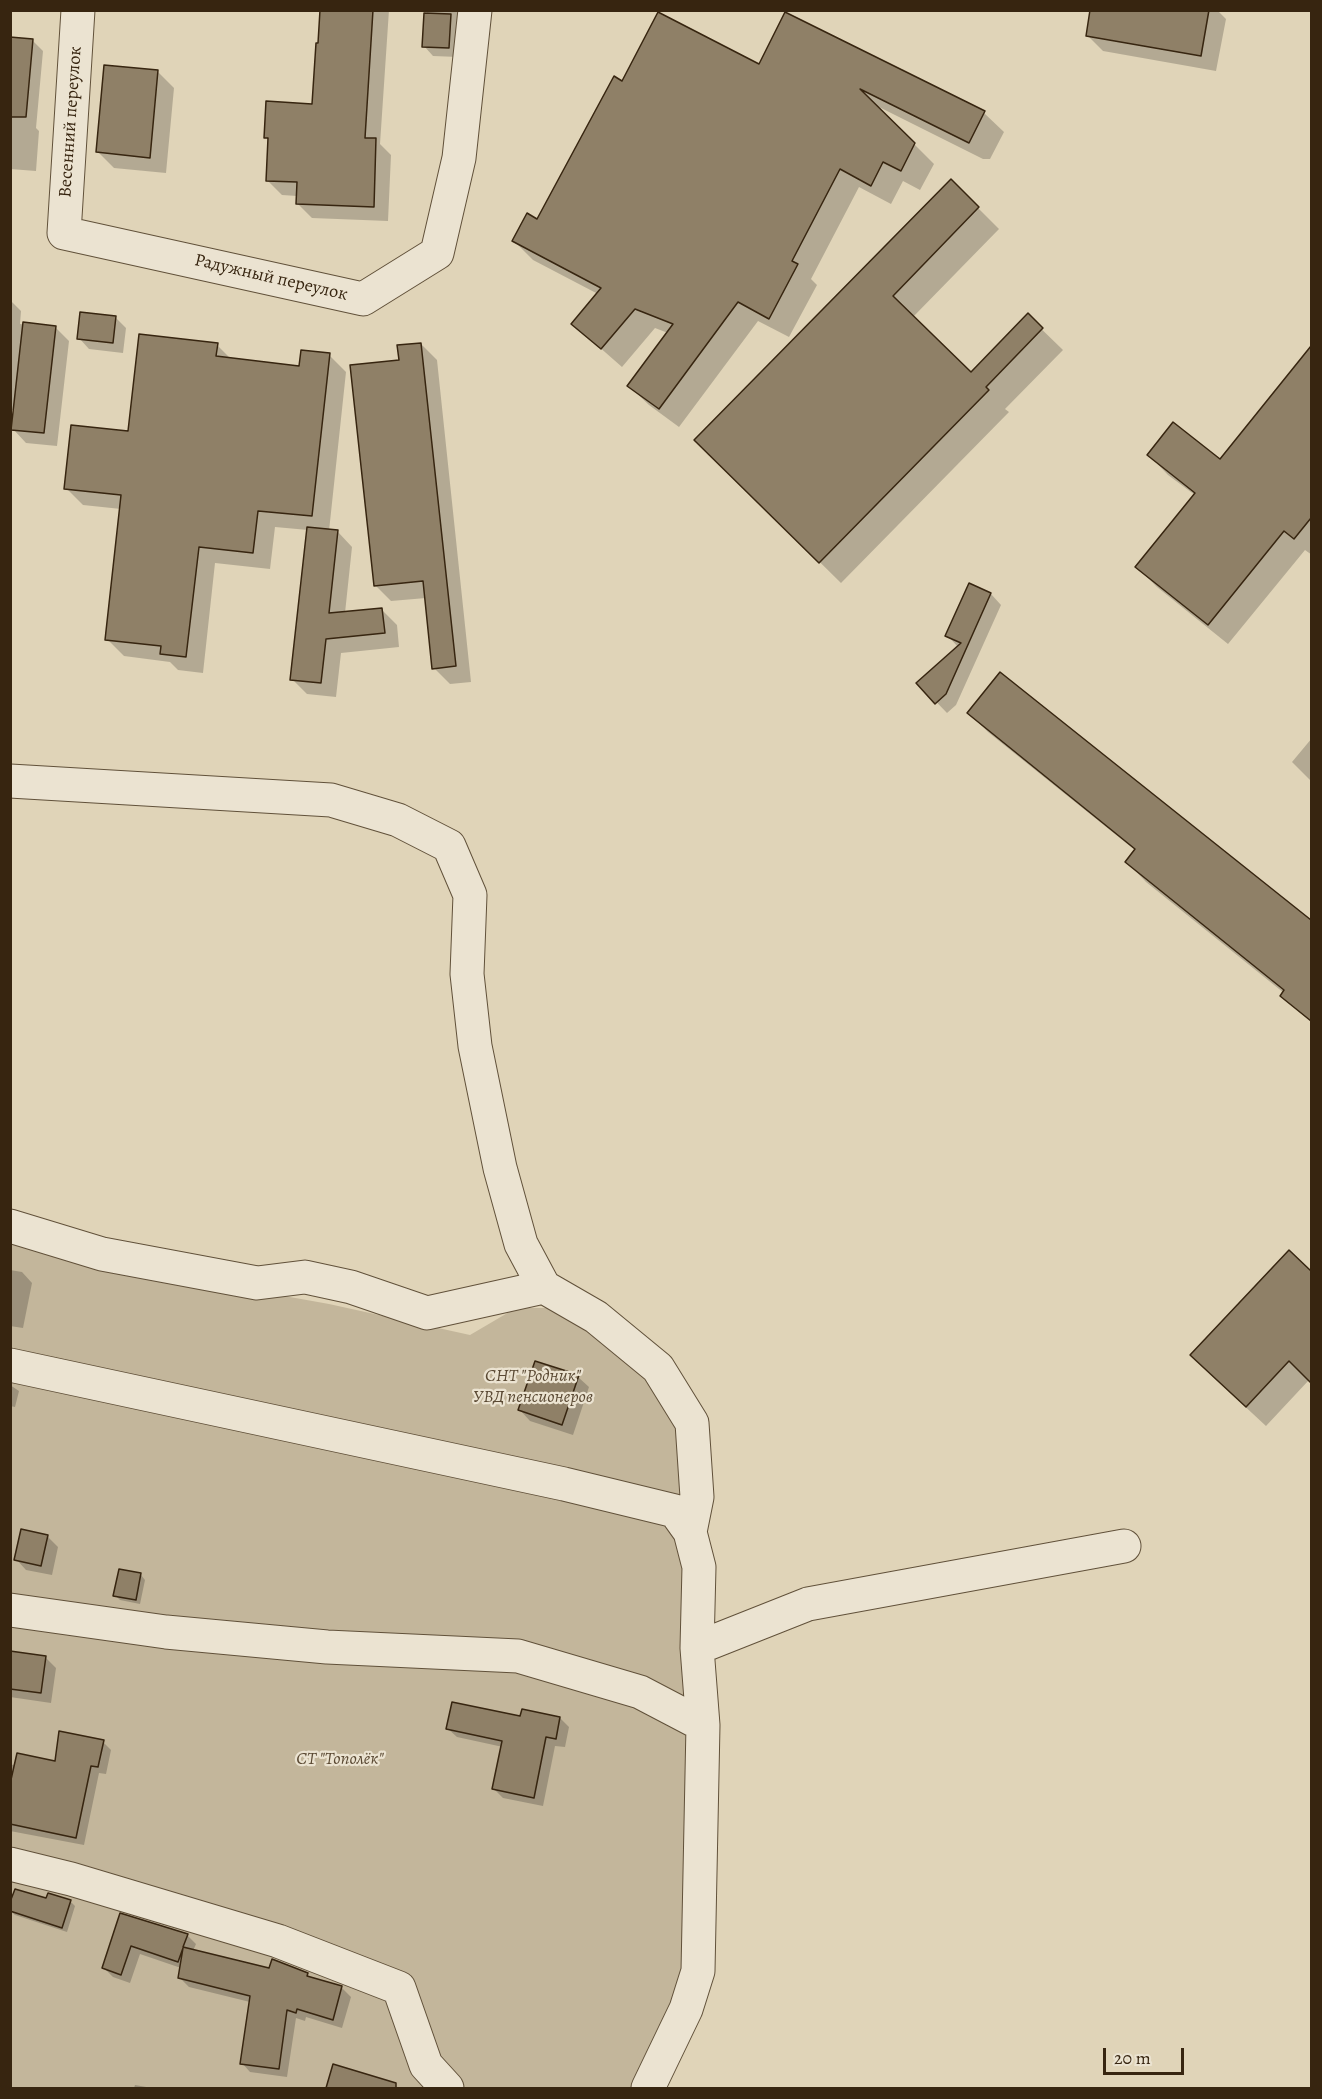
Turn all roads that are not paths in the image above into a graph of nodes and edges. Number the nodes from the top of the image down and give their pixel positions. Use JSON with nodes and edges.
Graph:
{"nodes":[{"id":1,"x":78,"y":10,"type":"edge"},
{"id":2,"x":475,"y":10,"type":"edge"},
{"id":3,"x":64,"y":233,"type":"joint"},
{"id":4,"x":10,"y":781,"type":"edge"},
{"id":5,"x":10,"y":1226,"type":"edge"},
{"id":6,"x":543,"y":1287,"type":"junction"},
{"id":7,"x":10,"y":1365,"type":"edge"},
{"id":8,"x":690,"y":1532,"type":"junction"},
{"id":9,"x":1124,"y":1546,"type":"dead end"},
{"id":10,"x":10,"y":1610,"type":"edge"},
{"id":11,"x":697,"y":1648,"type":"junction"},
{"id":12,"x":703,"y":1725,"type":"junction"},
{"id":13,"x":10,"y":1864,"type":"edge"},
{"id":14,"x":447,"y":2088,"type":"edge"},
{"id":15,"x":648,"y":2088,"type":"edge"}],
"edges":[{"from":1,"to":3,"type":"street","name":"Весенний переулок"},
{"from":2,"to":3,"type":"street","name":"Радужный переулок"},
{"from":4,"to":6,"type":"street"},
{"from":5,"to":6,"type":"street"},
{"from":6,"to":8,"type":"street"},
{"from":7,"to":8,"type":"street"},
{"from":8,"to":11,"type":"street"},
{"from":9,"to":11,"type":"street"},
{"from":10,"to":12,"type":"street"},
{"from":11,"to":12,"type":"street"},
{"from":12,"to":15,"type":"street"},
{"from":13,"to":14,"type":"street"}]}
